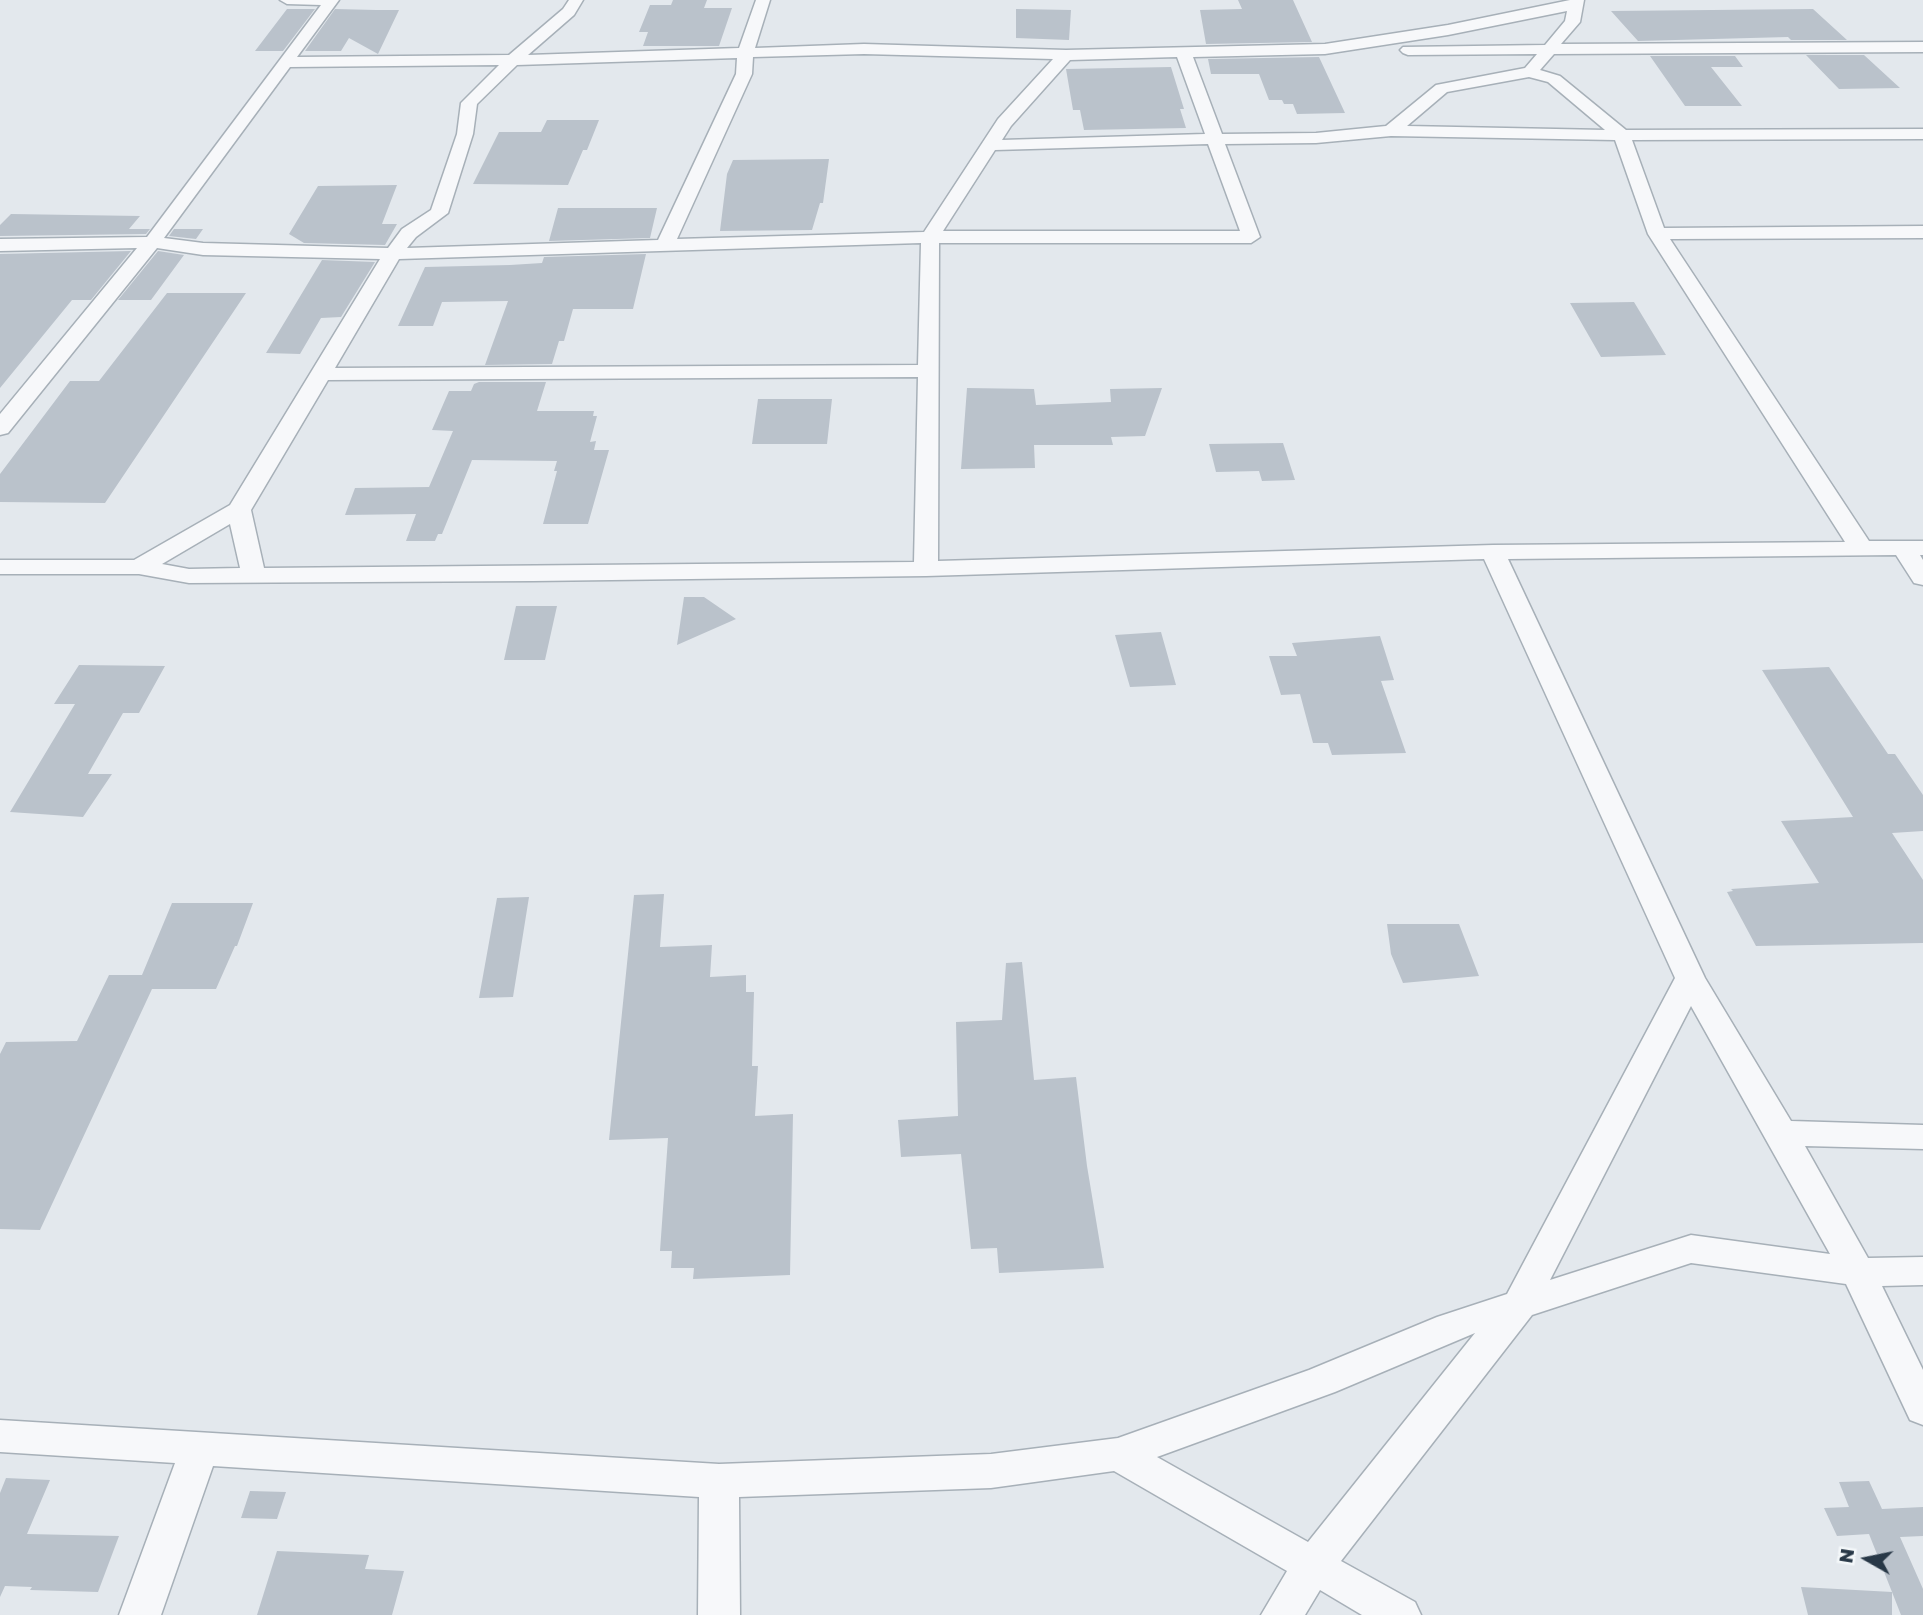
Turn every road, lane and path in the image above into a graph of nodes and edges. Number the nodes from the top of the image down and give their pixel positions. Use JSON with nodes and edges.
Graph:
{"nodes":[{"id":1,"x":287,"y":0,"type":"edge"},
{"id":2,"x":332,"y":0,"type":"edge"},
{"id":3,"x":576,"y":0,"type":"edge"},
{"id":4,"x":763,"y":0,"type":"edge"},
{"id":5,"x":1575,"y":3,"type":"edge"},
{"id":6,"x":1923,"y":47,"type":"edge"},
{"id":7,"x":1325,"y":50,"type":"junction"},
{"id":8,"x":1183,"y":51,"type":"junction"},
{"id":9,"x":1549,"y":51,"type":"junction"},
{"id":10,"x":745,"y":53,"type":"junction"},
{"id":11,"x":1066,"y":55,"type":"junction"},
{"id":12,"x":513,"y":60,"type":"junction"},
{"id":13,"x":286,"y":62,"type":"junction"},
{"id":14,"x":1530,"y":72,"type":"junction"},
{"id":15,"x":1391,"y":131,"type":"junction"},
{"id":16,"x":1923,"y":134,"type":"edge"},
{"id":17,"x":1622,"y":135,"type":"junction"},
{"id":18,"x":1215,"y":139,"type":"junction"},
{"id":19,"x":991,"y":145,"type":"junction"},
{"id":20,"x":1923,"y":232,"type":"edge"},
{"id":21,"x":1657,"y":234,"type":"junction"},
{"id":22,"x":930,"y":237,"type":"junction"},
{"id":23,"x":152,"y":242,"type":"junction"},
{"id":24,"x":0,"y":245,"type":"edge"},
{"id":25,"x":665,"y":246,"type":"junction"},
{"id":26,"x":393,"y":254,"type":"junction"},
{"id":27,"x":927,"y":371,"type":"junction"},
{"id":28,"x":320,"y":374,"type":"junction"},
{"id":29,"x":0,"y":428,"type":"edge"},
{"id":30,"x":239,"y":510,"type":"junction"},
{"id":31,"x":1861,"y":548,"type":"junction"},
{"id":32,"x":1913,"y":548,"type":"edge"},
{"id":33,"x":1493,"y":552,"type":"junction"},
{"id":34,"x":0,"y":567,"type":"edge"},
{"id":35,"x":139,"y":567,"type":"junction"},
{"id":36,"x":926,"y":569,"type":"junction"},
{"id":37,"x":253,"y":575,"type":"junction"},
{"id":38,"x":1923,"y":578,"type":"edge"},
{"id":39,"x":1690,"y":978,"type":"junction"},
{"id":40,"x":1781,"y":1133,"type":"junction"},
{"id":41,"x":1923,"y":1137,"type":"edge"},
{"id":42,"x":1923,"y":1271,"type":"edge"},
{"id":43,"x":1858,"y":1272,"type":"junction"},
{"id":44,"x":1520,"y":1304,"type":"junction"},
{"id":45,"x":1923,"y":1409,"type":"edge"},
{"id":46,"x":0,"y":1436,"type":"edge"},
{"id":47,"x":200,"y":1448,"type":"junction"},
{"id":48,"x":1118,"y":1454,"type":"junction"},
{"id":49,"x":719,"y":1481,"type":"junction"},
{"id":50,"x":1313,"y":1566,"type":"junction"},
{"id":51,"x":140,"y":1615,"type":"edge"},
{"id":52,"x":719,"y":1615,"type":"edge"},
{"id":53,"x":1282,"y":1615,"type":"edge"},
{"id":54,"x":1400,"y":1615,"type":"edge"}],
"edges":[{"from":1,"to":2,"type":"street"},
{"from":2,"to":13,"type":"street"},
{"from":3,"to":12,"type":"street"},
{"from":4,"to":10,"type":"street"},
{"from":5,"to":7,"type":"street"},
{"from":5,"to":9,"type":"street"},
{"from":6,"to":9,"type":"street"},
{"from":7,"to":8,"type":"street"},
{"from":7,"to":9,"type":"street"},
{"from":8,"to":11,"type":"street"},
{"from":8,"to":18,"type":"street"},
{"from":9,"to":14,"type":"street"},
{"from":10,"to":11,"type":"street"},
{"from":10,"to":12,"type":"street"},
{"from":10,"to":25,"type":"street"},
{"from":11,"to":19,"type":"street"},
{"from":12,"to":13,"type":"street"},
{"from":12,"to":26,"type":"street"},
{"from":13,"to":23,"type":"street"},
{"from":14,"to":15,"type":"street"},
{"from":14,"to":17,"type":"street"},
{"from":15,"to":17,"type":"street"},
{"from":15,"to":18,"type":"street"},
{"from":16,"to":17,"type":"street"},
{"from":17,"to":21,"type":"street"},
{"from":18,"to":19,"type":"street"},
{"from":18,"to":22,"type":"street"},
{"from":19,"to":22,"type":"street"},
{"from":20,"to":21,"type":"street"},
{"from":21,"to":31,"type":"street"},
{"from":22,"to":25,"type":"street"},
{"from":22,"to":27,"type":"street"},
{"from":23,"to":24,"type":"street"},
{"from":23,"to":26,"type":"street"},
{"from":23,"to":29,"type":"street"},
{"from":25,"to":26,"type":"street"},
{"from":26,"to":28,"type":"street"},
{"from":27,"to":28,"type":"street"},
{"from":27,"to":36,"type":"street"},
{"from":28,"to":30,"type":"street"},
{"from":30,"to":35,"type":"street"},
{"from":30,"to":37,"type":"street"},
{"from":31,"to":32,"type":"street"},
{"from":31,"to":33,"type":"street"},
{"from":32,"to":38,"type":"street"},
{"from":33,"to":36,"type":"street"},
{"from":33,"to":39,"type":"street"},
{"from":34,"to":35,"type":"street"},
{"from":35,"to":37,"type":"street"},
{"from":36,"to":37,"type":"street"},
{"from":39,"to":40,"type":"street"},
{"from":39,"to":44,"type":"street"},
{"from":40,"to":41,"type":"street"},
{"from":40,"to":43,"type":"street"},
{"from":42,"to":43,"type":"street"},
{"from":43,"to":44,"type":"street"},
{"from":43,"to":45,"type":"street"},
{"from":44,"to":48,"type":"street"},
{"from":44,"to":50,"type":"street"},
{"from":46,"to":47,"type":"street"},
{"from":47,"to":49,"type":"street"},
{"from":47,"to":51,"type":"street"},
{"from":48,"to":49,"type":"street"},
{"from":48,"to":50,"type":"street"},
{"from":49,"to":52,"type":"street"},
{"from":50,"to":53,"type":"street"},
{"from":50,"to":54,"type":"street"}]}
